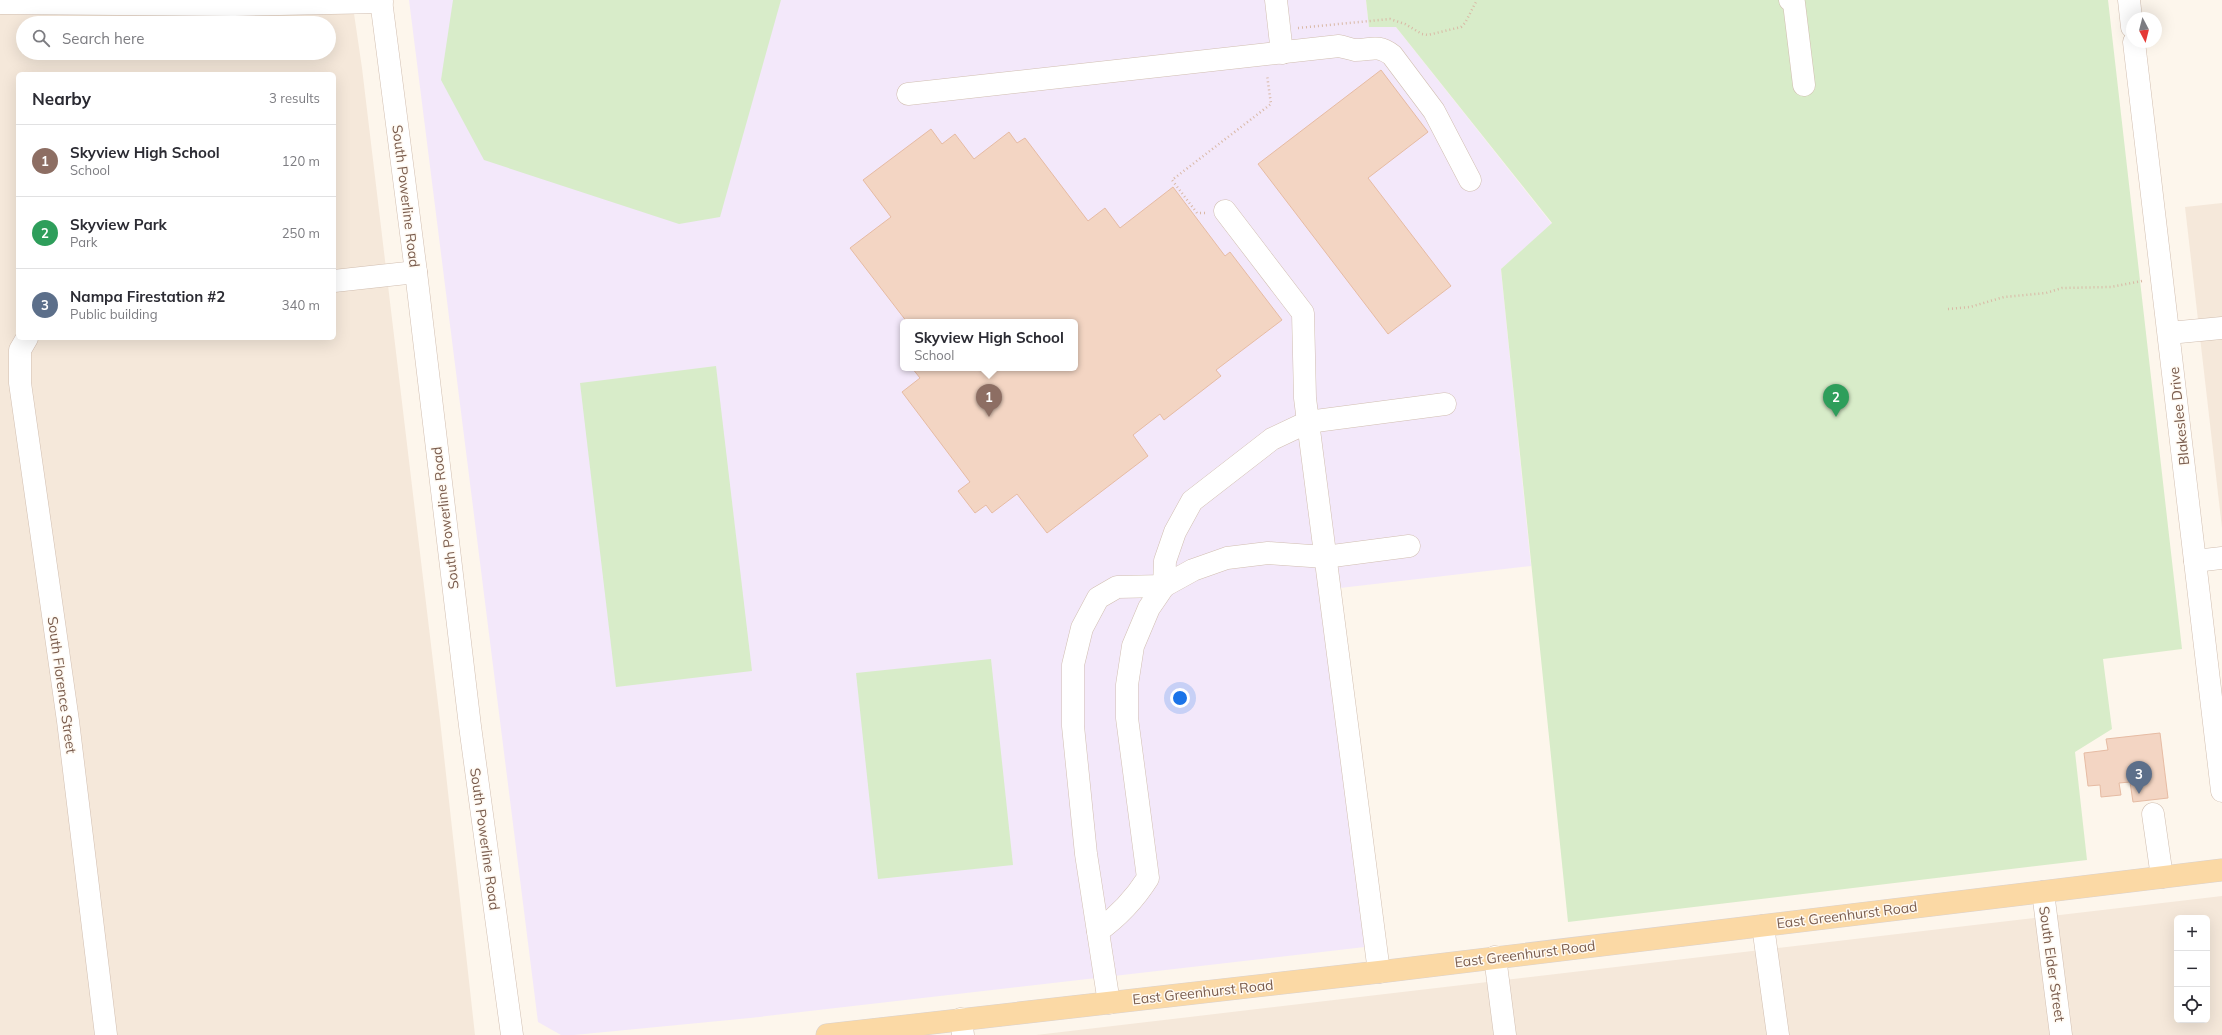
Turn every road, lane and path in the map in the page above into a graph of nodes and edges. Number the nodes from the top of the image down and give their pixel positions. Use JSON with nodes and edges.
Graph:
{"nodes":[{"id":1,"x":1276,"y":0,"type":"edge"},
{"id":2,"x":1476,"y":0,"type":"edge"},
{"id":3,"x":2129,"y":0,"type":"edge"},
{"id":4,"x":382,"y":1,"type":"edge"},
{"id":5,"x":1793,"y":1,"type":"edge"},
{"id":6,"x":0,"y":3,"type":"edge"},
{"id":7,"x":2130,"y":12,"type":"edge"},
{"id":8,"x":1280,"y":30,"type":"junction"},
{"id":9,"x":2135,"y":48,"type":"edge"},
{"id":10,"x":1274,"y":54,"type":"junction"},
{"id":11,"x":1804,"y":85,"type":"dead end"},
{"id":12,"x":908,"y":94,"type":"dead end"},
{"id":13,"x":1470,"y":180,"type":"dead end"},
{"id":14,"x":1225,"y":211,"type":"joint"},
{"id":15,"x":416,"y":272,"type":"junction"},
{"id":16,"x":2163,"y":278,"type":"junction"},
{"id":17,"x":336,"y":281,"type":"edge"},
{"id":18,"x":1948,"y":309,"type":"dead end"},
{"id":19,"x":2222,"y":328,"type":"edge"},
{"id":20,"x":2169,"y":333,"type":"junction"},
{"id":21,"x":26,"y":340,"type":"edge"},
{"id":22,"x":1445,"y":404,"type":"dead end"},
{"id":23,"x":1308,"y":422,"type":"junction"},
{"id":24,"x":1409,"y":546,"type":"dead end"},
{"id":25,"x":1325,"y":557,"type":"junction"},
{"id":26,"x":2222,"y":558,"type":"edge"},
{"id":27,"x":2195,"y":561,"type":"junction"},
{"id":28,"x":1164,"y":586,"type":"junction"},
{"id":29,"x":2222,"y":791,"type":"edge"},
{"id":30,"x":2153,"y":814,"type":"dead end"},
{"id":31,"x":2222,"y":870,"type":"edge"},
{"id":32,"x":2162,"y":878,"type":"junction"},
{"id":33,"x":2043,"y":892,"type":"junction"},
{"id":34,"x":1763,"y":926,"type":"junction"},
{"id":35,"x":1098,"y":931,"type":"junction"},
{"id":36,"x":1495,"y":957,"type":"junction"},
{"id":37,"x":1379,"y":972,"type":"junction"},
{"id":38,"x":1109,"y":1003,"type":"junction"},
{"id":39,"x":962,"y":1027,"type":"edge"},
{"id":40,"x":106,"y":1035,"type":"edge"},
{"id":41,"x":512,"y":1035,"type":"edge"},
{"id":42,"x":827,"y":1035,"type":"edge"},
{"id":43,"x":1505,"y":1035,"type":"edge"},
{"id":44,"x":1778,"y":1035,"type":"edge"},
{"id":45,"x":2062,"y":1035,"type":"edge"}],
"edges":[{"from":1,"to":8,"type":"street"},
{"from":2,"to":8,"type":"path"},
{"from":3,"to":7,"type":"street"},
{"from":4,"to":6,"type":"street"},
{"from":4,"to":15,"type":"street","name":"South Powerline Road"},
{"from":5,"to":11,"type":"street"},
{"from":8,"to":10,"type":"street"},
{"from":9,"to":16,"type":"street","name":"Blakeslee Drive"},
{"from":10,"to":12,"type":"street"},
{"from":10,"to":13,"type":"street"},
{"from":10,"to":14,"type":"path"},
{"from":14,"to":23,"type":"street"},
{"from":15,"to":17,"type":"street"},
{"from":15,"to":41,"type":"street","name":"South Powerline Road"},
{"from":16,"to":18,"type":"path"},
{"from":16,"to":20,"type":"street","name":"Blakeslee Drive"},
{"from":19,"to":20,"type":"street"},
{"from":20,"to":27,"type":"street","name":"Blakeslee Drive"},
{"from":21,"to":40,"type":"street","name":"South Florence Street"},
{"from":22,"to":23,"type":"street"},
{"from":23,"to":25,"type":"street"},
{"from":23,"to":28,"type":"street"},
{"from":24,"to":25,"type":"street"},
{"from":25,"to":28,"type":"street"},
{"from":25,"to":37,"type":"street"},
{"from":26,"to":27,"type":"street"},
{"from":27,"to":29,"type":"street","name":"Blakeslee Drive"},
{"from":28,"to":35,"type":"street"},
{"from":28,"to":35,"type":"street"},
{"from":30,"to":32,"type":"street"},
{"from":31,"to":32,"type":"main road","name":"East Greenhurst Road"},
{"from":32,"to":33,"type":"main road","name":"East Greenhurst Road"},
{"from":33,"to":34,"type":"main road","name":"East Greenhurst Road"},
{"from":33,"to":45,"type":"street","name":"South Elder Street"},
{"from":34,"to":36,"type":"main road","name":"East Greenhurst Road"},
{"from":34,"to":44,"type":"street"},
{"from":35,"to":38,"type":"street"},
{"from":36,"to":37,"type":"main road","name":"East Greenhurst Road"},
{"from":36,"to":43,"type":"street"},
{"from":37,"to":38,"type":"main road","name":"East Greenhurst Road"},
{"from":38,"to":39,"type":"main road","name":"East Greenhurst Road"},
{"from":39,"to":42,"type":"main road","name":"East Greenhurst Road"}]}
